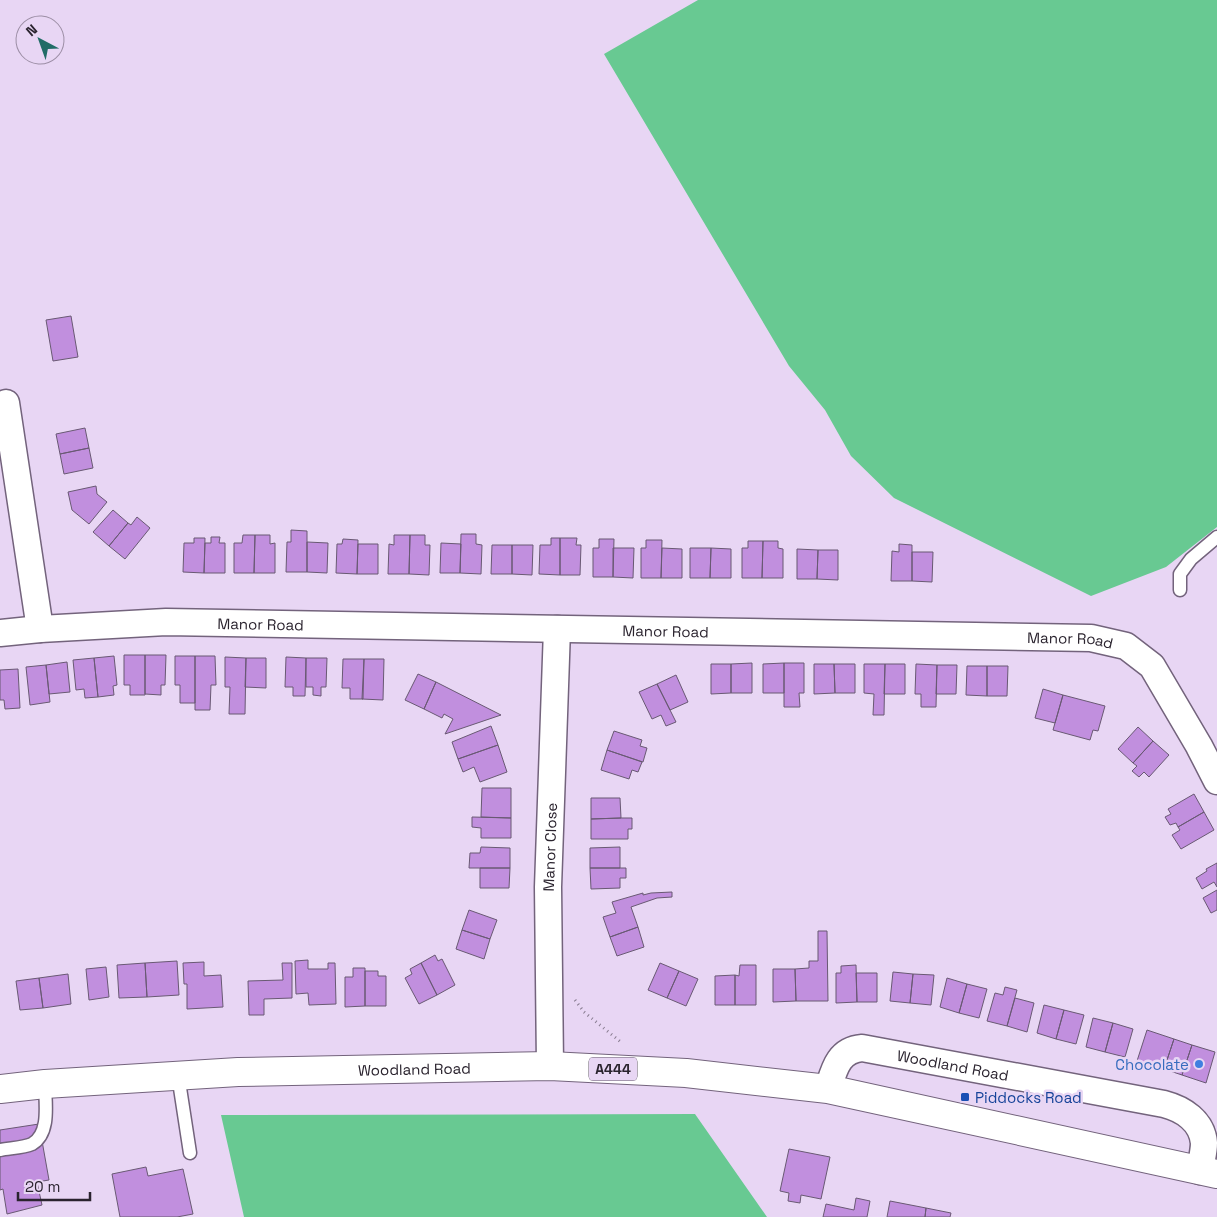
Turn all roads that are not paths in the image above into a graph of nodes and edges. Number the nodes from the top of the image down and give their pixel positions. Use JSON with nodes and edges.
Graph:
{"nodes":[{"id":1,"x":6,"y":403,"type":"dead end"},
{"id":2,"x":1217,"y":537,"type":"edge"},
{"id":3,"x":1180,"y":590,"type":"dead end"},
{"id":4,"x":40,"y":629,"type":"junction"},
{"id":5,"x":557,"y":629,"type":"junction"},
{"id":6,"x":0,"y":632,"type":"edge"},
{"id":7,"x":1217,"y":782,"type":"edge"},
{"id":8,"x":550,"y":1066,"type":"junction"},
{"id":9,"x":178,"y":1076,"type":"junction"},
{"id":10,"x":45,"y":1084,"type":"junction"},
{"id":11,"x":0,"y":1089,"type":"edge"},
{"id":12,"x":828,"y":1089,"type":"junction"},
{"id":13,"x":0,"y":1150,"type":"edge"},
{"id":14,"x":190,"y":1154,"type":"dead end"},
{"id":15,"x":1209,"y":1173,"type":"edge"}],
"edges":[{"from":1,"to":4,"type":"street"},
{"from":2,"to":3,"type":"lane"},
{"from":4,"to":5,"type":"street","name":"Manor Road"},
{"from":4,"to":6,"type":"street","name":"Manor Road"},
{"from":5,"to":7,"type":"street","name":"Manor Road"},
{"from":5,"to":8,"type":"street","name":"Manor Close"},
{"from":8,"to":9,"type":"highway","name":"Woodland Road","number":"A444"},
{"from":8,"to":12,"type":"highway","name":"Woodland Road","number":"A444"},
{"from":9,"to":10,"type":"highway","name":"Woodland Road","number":"A444"},
{"from":9,"to":14,"type":"lane"},
{"from":10,"to":11,"type":"highway","name":"Woodland Road","number":"A444"},
{"from":10,"to":13,"type":"lane"},
{"from":12,"to":15,"type":"highway","name":"Woodland Road","number":"A444"},
{"from":12,"to":15,"type":"street","name":"Woodland Road"}]}
